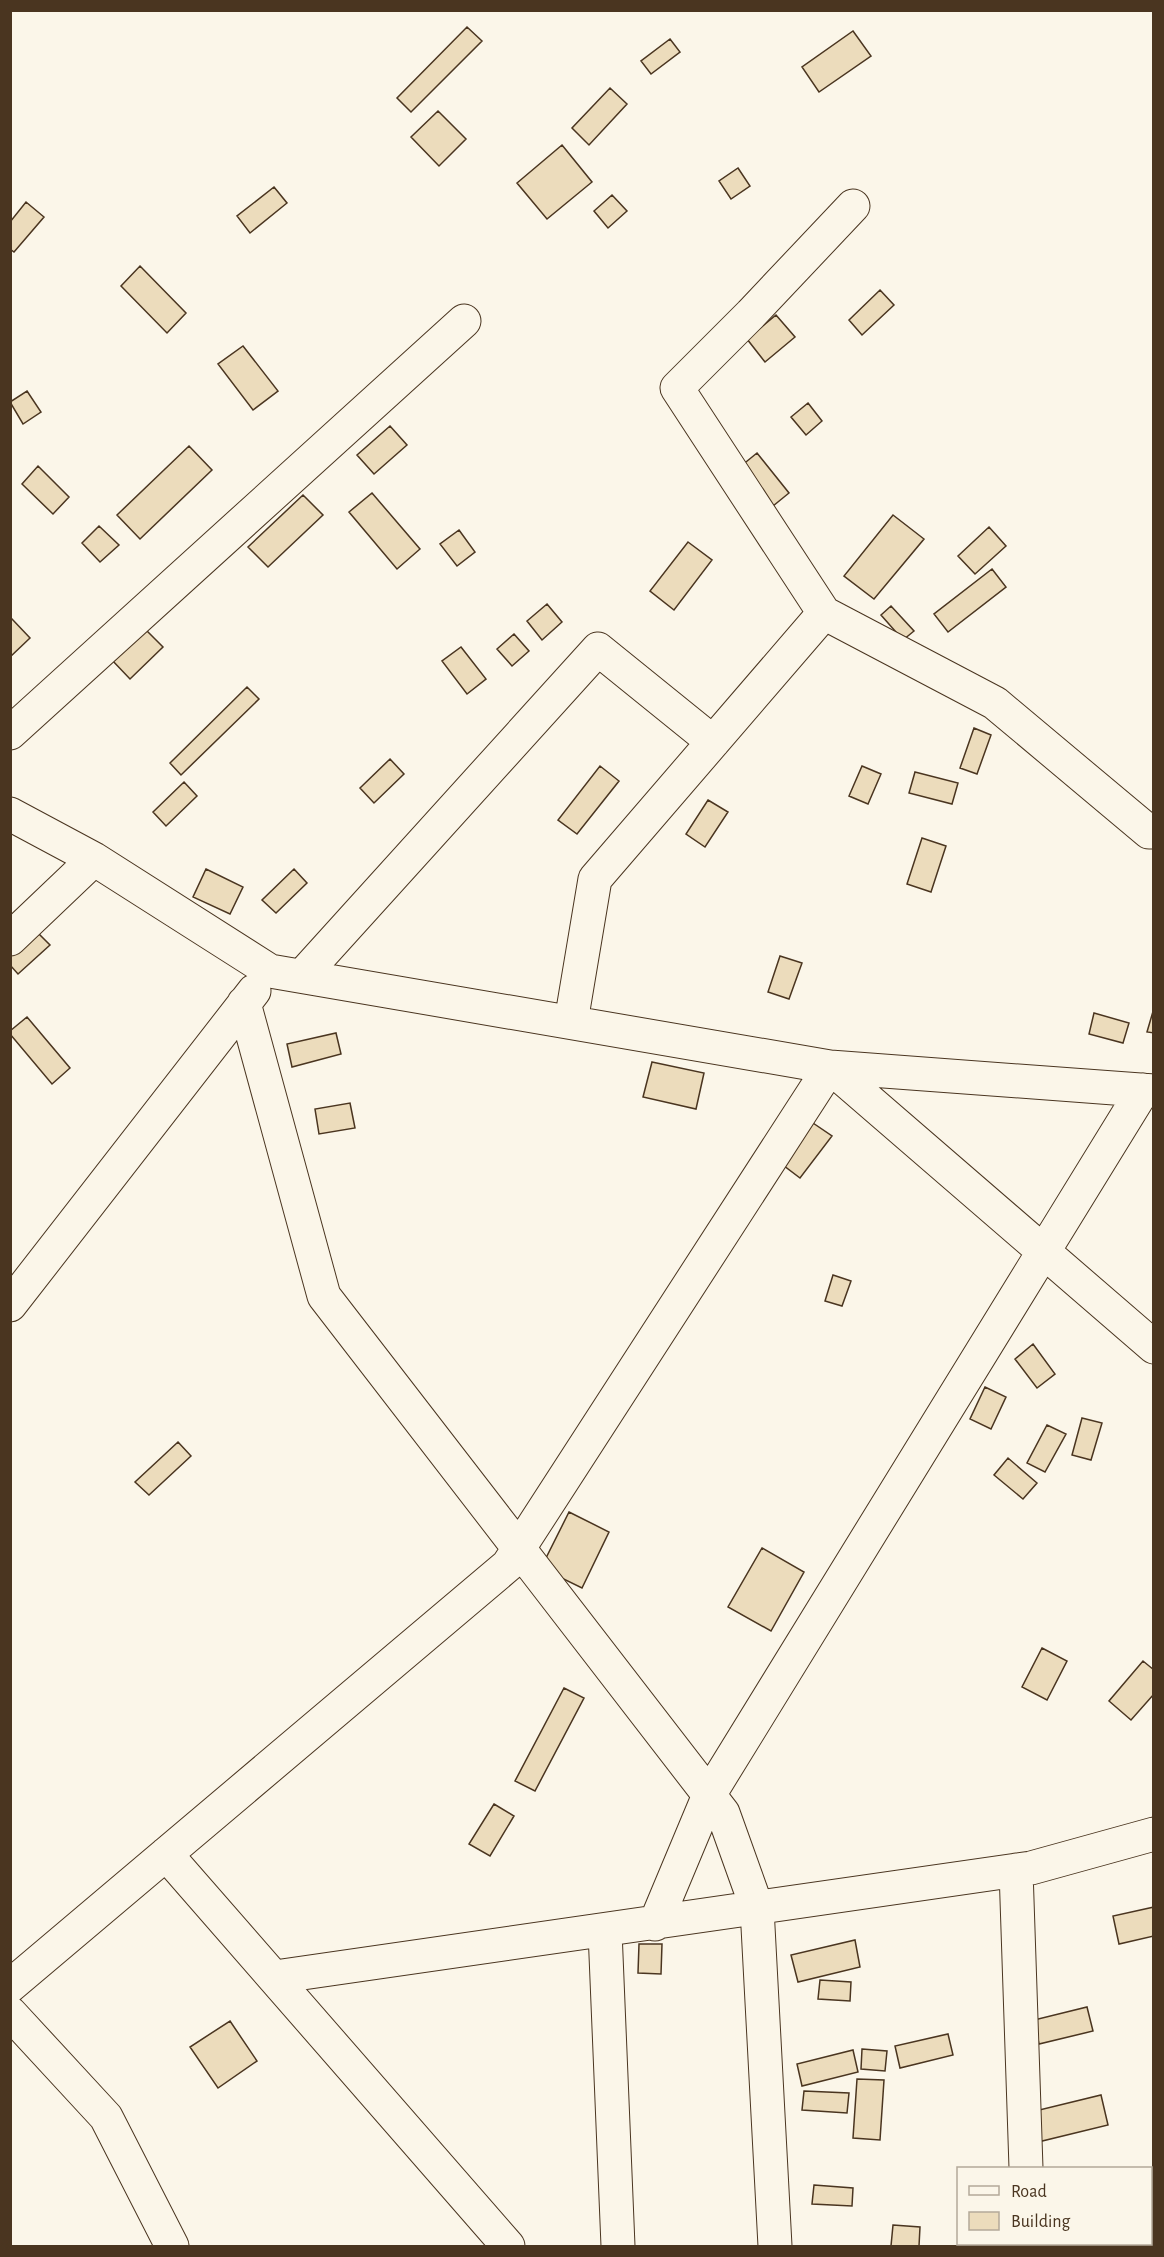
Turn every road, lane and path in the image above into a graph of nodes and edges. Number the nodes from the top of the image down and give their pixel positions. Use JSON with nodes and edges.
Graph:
{"nodes":[{"id":1,"x":853,"y":206,"type":"dead end"},
{"id":2,"x":464,"y":321,"type":"dead end"},
{"id":3,"x":824,"y":613,"type":"junction"},
{"id":4,"x":10,"y":733,"type":"edge"},
{"id":5,"x":713,"y":742,"type":"junction"},
{"id":6,"x":10,"y":814,"type":"edge"},
{"id":7,"x":1154,"y":832,"type":"edge"},
{"id":8,"x":94,"y":859,"type":"junction"},
{"id":9,"x":10,"y":939,"type":"edge"},
{"id":10,"x":270,"y":971,"type":"junction"},
{"id":11,"x":302,"y":976,"type":"junction"},
{"id":12,"x":244,"y":1003,"type":"junction"},
{"id":13,"x":571,"y":1022,"type":"junction"},
{"id":14,"x":830,"y":1067,"type":"junction"},
{"id":15,"x":1148,"y":1091,"type":"edge"},
{"id":16,"x":1044,"y":1252,"type":"junction"},
{"id":17,"x":10,"y":1305,"type":"edge"},
{"id":18,"x":1154,"y":1347,"type":"edge"},
{"id":19,"x":519,"y":1548,"type":"junction"},
{"id":20,"x":709,"y":1795,"type":"junction"},
{"id":21,"x":1154,"y":1834,"type":"edge"},
{"id":22,"x":166,"y":1854,"type":"junction"},
{"id":23,"x":1016,"y":1870,"type":"junction"},
{"id":24,"x":757,"y":1908,"type":"junction"},
{"id":25,"x":655,"y":1924,"type":"junction"},
{"id":26,"x":604,"y":1931,"type":"junction"},
{"id":27,"x":275,"y":1977,"type":"junction"},
{"id":28,"x":10,"y":1986,"type":"edge"},
{"id":29,"x":10,"y":2013,"type":"edge"},
{"id":30,"x":1026,"y":2167,"type":"edge"},
{"id":31,"x":172,"y":2247,"type":"edge"},
{"id":32,"x":508,"y":2247,"type":"edge"},
{"id":33,"x":618,"y":2247,"type":"edge"},
{"id":34,"x":775,"y":2247,"type":"edge"}],
"edges":[{"from":1,"to":3,"type":"street"},
{"from":2,"to":4,"type":"street"},
{"from":3,"to":5,"type":"street"},
{"from":3,"to":7,"type":"street"},
{"from":5,"to":11,"type":"street"},
{"from":5,"to":13,"type":"street"},
{"from":6,"to":8,"type":"street"},
{"from":8,"to":9,"type":"street"},
{"from":8,"to":10,"type":"street"},
{"from":10,"to":11,"type":"street"},
{"from":10,"to":12,"type":"street"},
{"from":11,"to":13,"type":"street"},
{"from":12,"to":17,"type":"street"},
{"from":12,"to":19,"type":"street"},
{"from":13,"to":14,"type":"street"},
{"from":14,"to":15,"type":"street"},
{"from":14,"to":16,"type":"street"},
{"from":14,"to":19,"type":"street"},
{"from":15,"to":16,"type":"street"},
{"from":16,"to":18,"type":"street"},
{"from":16,"to":20,"type":"street"},
{"from":19,"to":20,"type":"street"},
{"from":19,"to":22,"type":"street"},
{"from":20,"to":24,"type":"street"},
{"from":20,"to":25,"type":"street"},
{"from":21,"to":23,"type":"street"},
{"from":22,"to":27,"type":"street"},
{"from":22,"to":28,"type":"street"},
{"from":23,"to":24,"type":"street"},
{"from":23,"to":30,"type":"street"},
{"from":24,"to":25,"type":"street"},
{"from":24,"to":34,"type":"street"},
{"from":25,"to":26,"type":"street"},
{"from":26,"to":27,"type":"street"},
{"from":26,"to":33,"type":"street"},
{"from":27,"to":32,"type":"street"},
{"from":29,"to":31,"type":"street"}]}
